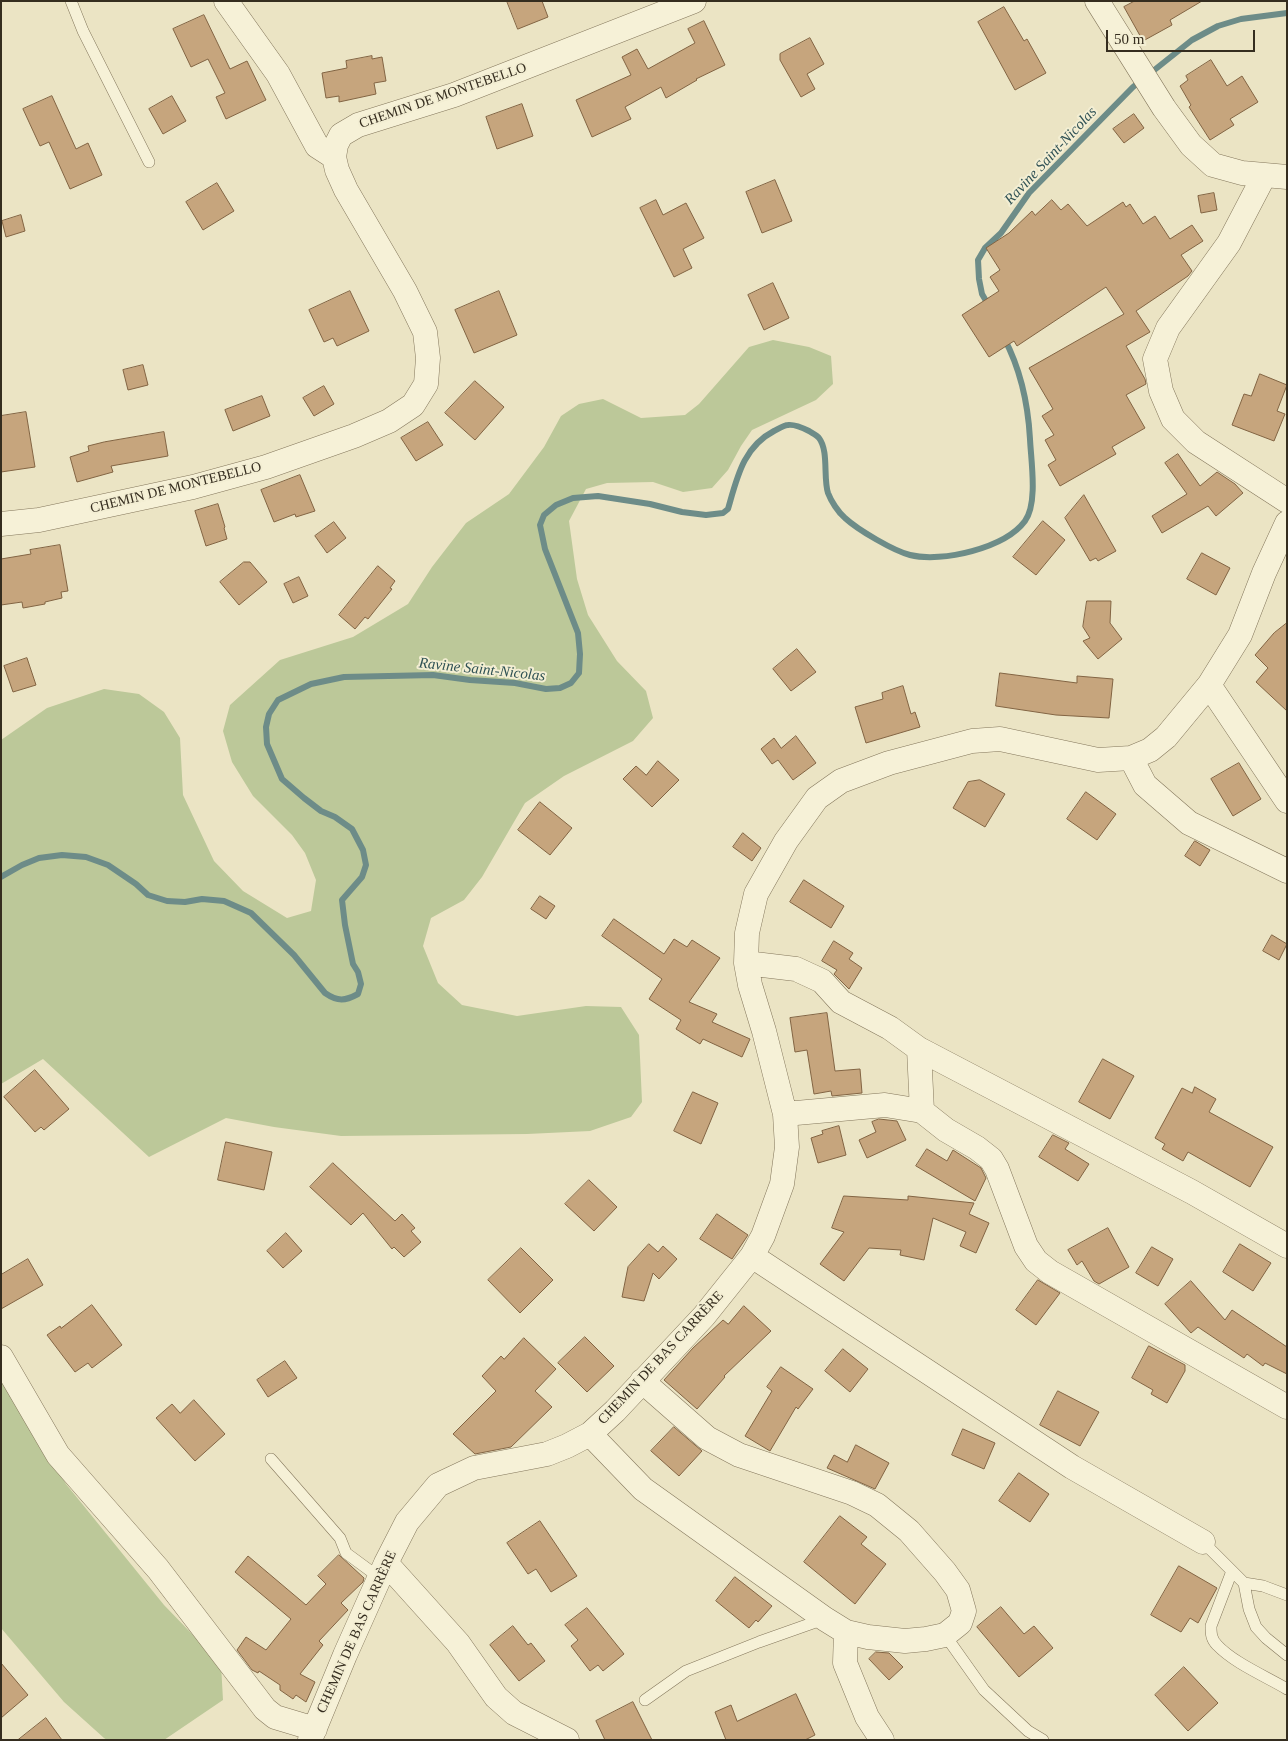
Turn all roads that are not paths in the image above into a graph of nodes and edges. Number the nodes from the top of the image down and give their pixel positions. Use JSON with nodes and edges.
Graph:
{"nodes":[{"id":1,"x":71,"y":1,"type":"edge"},
{"id":2,"x":226,"y":1,"type":"edge"},
{"id":3,"x":694,"y":1,"type":"edge"},
{"id":4,"x":1097,"y":1,"type":"edge"},
{"id":5,"x":334,"y":157,"type":"junction"},
{"id":6,"x":149,"y":162,"type":"dead end"},
{"id":7,"x":1275,"y":176,"type":"edge"},
{"id":8,"x":1287,"y":501,"type":"edge"},
{"id":9,"x":1287,"y":523,"type":"edge"},
{"id":10,"x":1,"y":524,"type":"edge"},
{"id":11,"x":1209,"y":685,"type":"junction"},
{"id":12,"x":1131,"y":758,"type":"junction"},
{"id":13,"x":1287,"y":801,"type":"edge"},
{"id":14,"x":1287,"y":870,"type":"edge"},
{"id":15,"x":746,"y":963,"type":"junction"},
{"id":16,"x":919,"y":1049,"type":"junction"},
{"id":17,"x":922,"y":1111,"type":"junction"},
{"id":18,"x":785,"y":1114,"type":"junction"},
{"id":19,"x":1287,"y":1246,"type":"edge"},
{"id":20,"x":752,"y":1256,"type":"junction"},
{"id":21,"x":1,"y":1357,"type":"edge"},
{"id":22,"x":642,"y":1381,"type":"junction"},
{"id":23,"x":1287,"y":1407,"type":"edge"},
{"id":24,"x":590,"y":1434,"type":"junction"},
{"id":25,"x":271,"y":1459,"type":"dead end"},
{"id":26,"x":1203,"y":1542,"type":"joint"},
{"id":27,"x":383,"y":1570,"type":"junction"},
{"id":28,"x":1232,"y":1571,"type":"junction"},
{"id":29,"x":1244,"y":1583,"type":"junction"},
{"id":30,"x":1287,"y":1595,"type":"edge"},
{"id":31,"x":824,"y":1619,"type":"junction"},
{"id":32,"x":846,"y":1632,"type":"junction"},
{"id":33,"x":945,"y":1635,"type":"junction"},
{"id":34,"x":1287,"y":1655,"type":"edge"},
{"id":35,"x":1287,"y":1689,"type":"edge"},
{"id":36,"x":645,"y":1700,"type":"dead end"},
{"id":37,"x":312,"y":1734,"type":"edge"},
{"id":38,"x":567,"y":1740,"type":"edge"},
{"id":39,"x":882,"y":1740,"type":"edge"},
{"id":40,"x":1043,"y":1740,"type":"edge"}],
"edges":[{"from":1,"to":6,"type":"lane"},
{"from":2,"to":5,"type":"street"},
{"from":3,"to":5,"type":"street","name":"CHEMIN DE MONTEBELLO"},
{"from":4,"to":7,"type":"street"},
{"from":5,"to":10,"type":"street","name":"CHEMIN DE MONTEBELLO"},
{"from":7,"to":8,"type":"street"},
{"from":9,"to":11,"type":"street","name":"CHEMIN DE BAS CARRÈRE"},
{"from":11,"to":12,"type":"street","name":"CHEMIN DE BAS CARRÈRE"},
{"from":11,"to":13,"type":"street"},
{"from":12,"to":14,"type":"street"},
{"from":12,"to":15,"type":"street","name":"CHEMIN DE BAS CARRÈRE"},
{"from":15,"to":16,"type":"street"},
{"from":15,"to":18,"type":"street","name":"CHEMIN DE BAS CARRÈRE"},
{"from":16,"to":17,"type":"street"},
{"from":16,"to":19,"type":"street"},
{"from":17,"to":18,"type":"street"},
{"from":17,"to":23,"type":"street"},
{"from":18,"to":20,"type":"street","name":"CHEMIN DE BAS CARRÈRE"},
{"from":20,"to":22,"type":"street","name":"CHEMIN DE BAS CARRÈRE"},
{"from":20,"to":26,"type":"street"},
{"from":21,"to":37,"type":"street"},
{"from":22,"to":24,"type":"street","name":"CHEMIN DE BAS CARRÈRE"},
{"from":22,"to":33,"type":"street"},
{"from":24,"to":27,"type":"street","name":"CHEMIN DE BAS CARRÈRE"},
{"from":24,"to":31,"type":"street"},
{"from":25,"to":27,"type":"lane"},
{"from":26,"to":28,"type":"lane"},
{"from":27,"to":37,"type":"street","name":"CHEMIN DE BAS CARRÈRE"},
{"from":27,"to":38,"type":"street"},
{"from":28,"to":29,"type":"lane"},
{"from":28,"to":35,"type":"lane"},
{"from":29,"to":30,"type":"lane"},
{"from":29,"to":34,"type":"lane"},
{"from":31,"to":32,"type":"street"},
{"from":31,"to":36,"type":"lane"},
{"from":32,"to":33,"type":"street"},
{"from":32,"to":39,"type":"street"},
{"from":33,"to":40,"type":"lane"}]}
